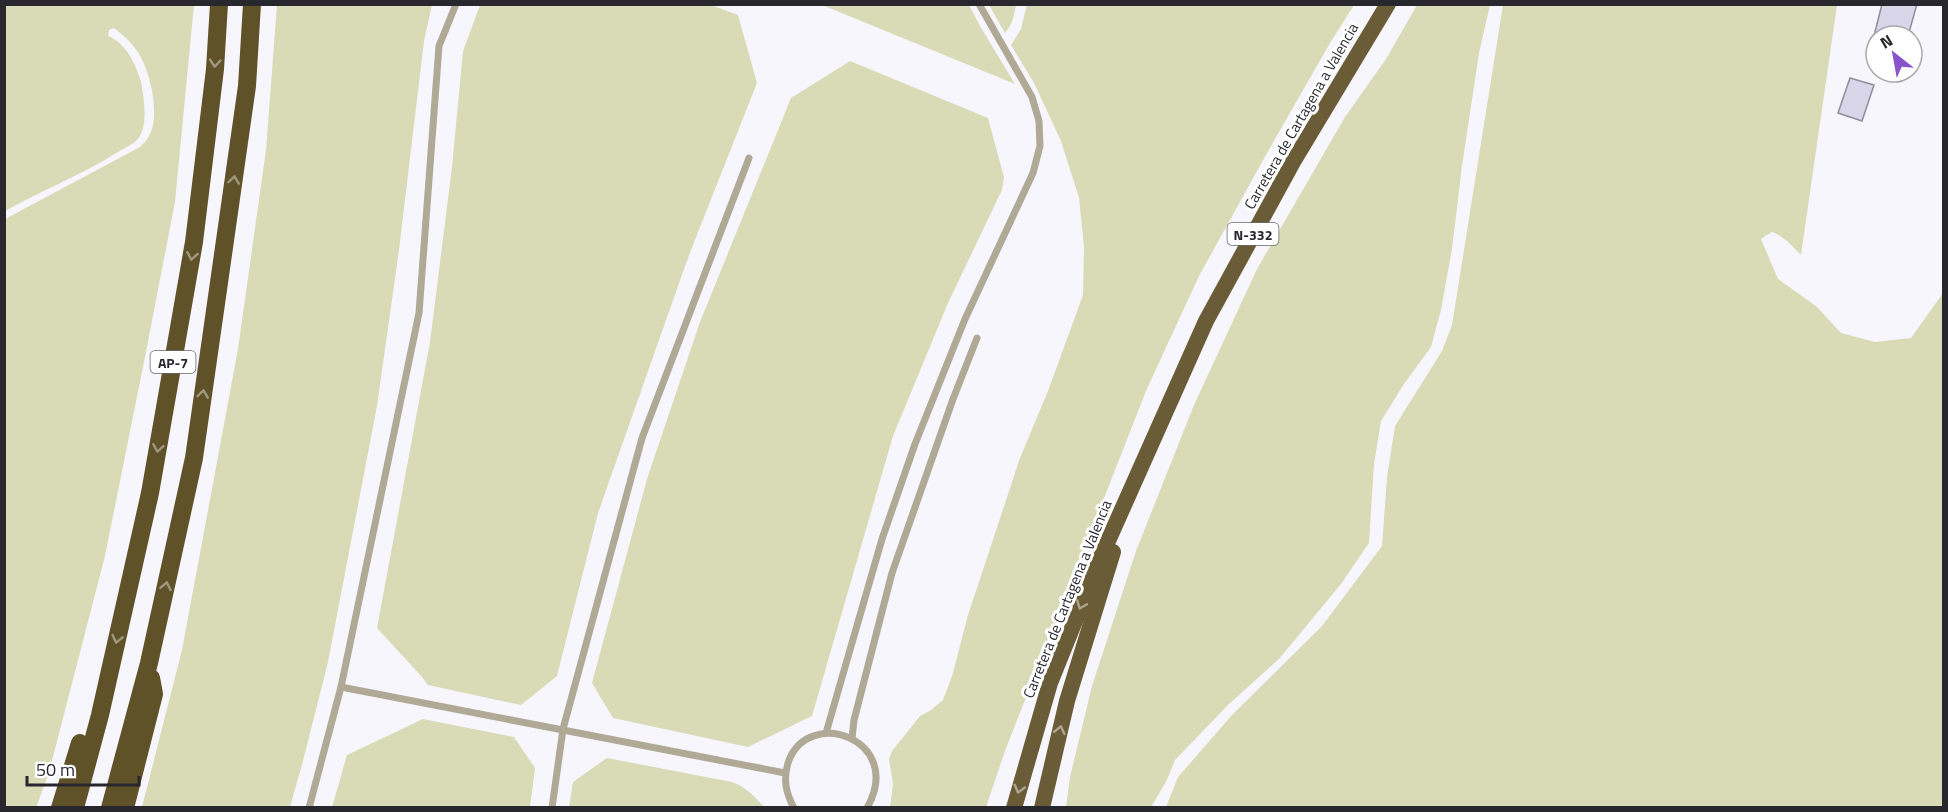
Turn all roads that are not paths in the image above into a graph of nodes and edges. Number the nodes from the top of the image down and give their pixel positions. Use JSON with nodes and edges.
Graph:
{"nodes":[{"id":1,"x":219,"y":4,"type":"edge"},
{"id":2,"x":252,"y":4,"type":"edge"},
{"id":3,"x":456,"y":4,"type":"edge"},
{"id":4,"x":979,"y":4,"type":"edge"},
{"id":5,"x":1388,"y":4,"type":"edge"},
{"id":6,"x":749,"y":158,"type":"dead end"},
{"id":7,"x":977,"y":338,"type":"dead end"},
{"id":8,"x":1138,"y":474,"type":"junction"},
{"id":9,"x":149,"y":663,"type":"junction"},
{"id":10,"x":341,"y":687,"type":"junction"},
{"id":11,"x":100,"y":715,"type":"junction"},
{"id":12,"x":563,"y":729,"type":"junction"},
{"id":13,"x":826,"y":733,"type":"junction"},
{"id":14,"x":852,"y":738,"type":"junction"},
{"id":15,"x":785,"y":773,"type":"junction"},
{"id":16,"x":60,"y":807,"type":"edge"},
{"id":17,"x":75,"y":807,"type":"edge"},
{"id":18,"x":110,"y":807,"type":"edge"},
{"id":19,"x":125,"y":807,"type":"edge"},
{"id":20,"x":309,"y":807,"type":"edge"},
{"id":21,"x":552,"y":807,"type":"edge"},
{"id":22,"x":794,"y":807,"type":"edge"},
{"id":23,"x":867,"y":807,"type":"edge"},
{"id":24,"x":1014,"y":807,"type":"edge"},
{"id":25,"x":1042,"y":807,"type":"edge"}],
"edges":[{"from":1,"to":11,"type":"highway","number":"AP-7","one_way":true},
{"from":9,"to":2,"type":"highway","number":"AP-7","one_way":true},
{"from":3,"to":10,"type":"lane"},
{"from":4,"to":13,"type":"lane"},
{"from":5,"to":8,"type":"highway","name":"Carretera de Cartagena a Valencia","number":"N-332"},
{"from":6,"to":12,"type":"lane"},
{"from":7,"to":14,"type":"lane"},
{"from":8,"to":24,"type":"highway","name":"Carretera de Cartagena a Valencia","number":"N-332","one_way":true},
{"from":25,"to":8,"type":"highway","name":"Carretera de Cartagena a Valencia","number":"N-332","one_way":true},
{"from":9,"to":18,"type":"highway","number":"AP-7"},
{"from":9,"to":19,"type":"highway"},
{"from":10,"to":12,"type":"lane"},
{"from":10,"to":20,"type":"lane"},
{"from":11,"to":16,"type":"highway"},
{"from":11,"to":17,"type":"highway","number":"AP-7"},
{"from":12,"to":15,"type":"lane"},
{"from":12,"to":21,"type":"lane"},
{"from":13,"to":14,"type":"lane"},
{"from":13,"to":15,"type":"lane"},
{"from":14,"to":23,"type":"lane"},
{"from":15,"to":22,"type":"lane"}]}
